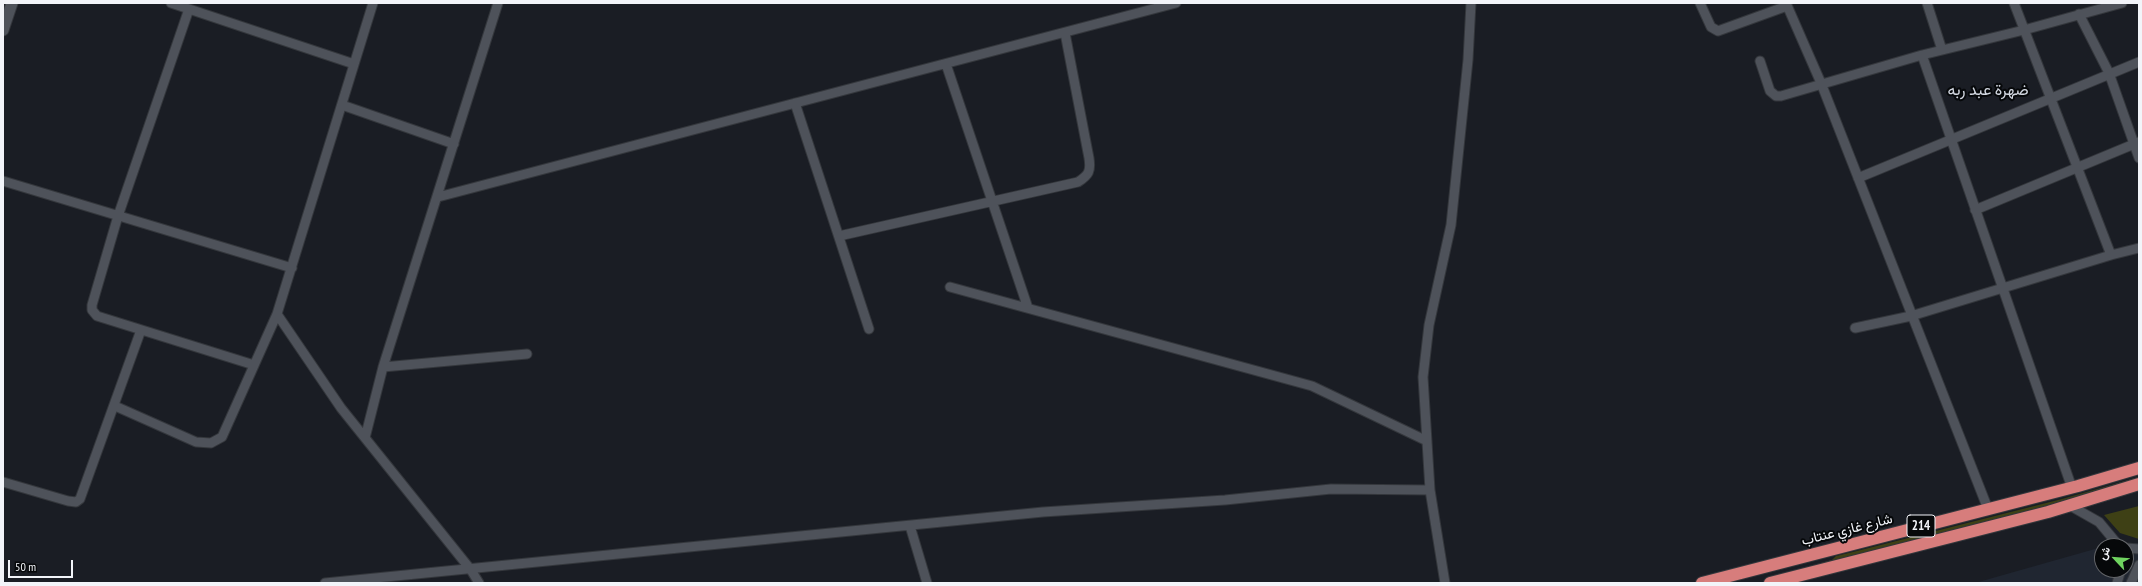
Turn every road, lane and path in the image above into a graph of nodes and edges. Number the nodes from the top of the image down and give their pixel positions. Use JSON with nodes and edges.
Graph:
{"nodes":[{"id":1,"x":12,"y":3,"type":"edge"},
{"id":2,"x":171,"y":3,"type":"edge"},
{"id":3,"x":373,"y":3,"type":"edge"},
{"id":4,"x":498,"y":3,"type":"edge"},
{"id":5,"x":1176,"y":3,"type":"edge"},
{"id":6,"x":1471,"y":3,"type":"edge"},
{"id":7,"x":1700,"y":3,"type":"edge"},
{"id":8,"x":1927,"y":3,"type":"edge"},
{"id":9,"x":2014,"y":3,"type":"edge"},
{"id":10,"x":2122,"y":3,"type":"edge"},
{"id":11,"x":1786,"y":4,"type":"edge"},
{"id":12,"x":1154,"y":6,"type":"edge"},
{"id":13,"x":189,"y":9,"type":"junction"},
{"id":14,"x":2079,"y":14,"type":"junction"},
{"id":15,"x":3,"y":30,"type":"edge"},
{"id":16,"x":2024,"y":30,"type":"junction"},
{"id":17,"x":1064,"y":33,"type":"junction"},
{"id":18,"x":1942,"y":50,"type":"junction"},
{"id":19,"x":1922,"y":55,"type":"junction"},
{"id":20,"x":1760,"y":61,"type":"dead end"},
{"id":21,"x":2139,"y":62,"type":"edge"},
{"id":22,"x":354,"y":64,"type":"junction"},
{"id":23,"x":946,"y":64,"type":"junction"},
{"id":24,"x":2109,"y":73,"type":"junction"},
{"id":25,"x":1821,"y":83,"type":"junction"},
{"id":26,"x":2050,"y":98,"type":"junction"},
{"id":27,"x":795,"y":103,"type":"junction"},
{"id":28,"x":342,"y":105,"type":"junction"},
{"id":29,"x":1951,"y":140,"type":"junction"},
{"id":30,"x":2136,"y":143,"type":"edge"},
{"id":31,"x":454,"y":144,"type":"junction"},
{"id":32,"x":2139,"y":158,"type":"edge"},
{"id":33,"x":2077,"y":168,"type":"junction"},
{"id":34,"x":1858,"y":178,"type":"junction"},
{"id":35,"x":3,"y":181,"type":"edge"},
{"id":36,"x":438,"y":197,"type":"junction"},
{"id":37,"x":992,"y":201,"type":"junction"},
{"id":38,"x":1975,"y":210,"type":"junction"},
{"id":39,"x":118,"y":216,"type":"junction"},
{"id":40,"x":838,"y":236,"type":"junction"},
{"id":41,"x":2139,"y":248,"type":"edge"},
{"id":42,"x":2111,"y":255,"type":"junction"},
{"id":43,"x":292,"y":268,"type":"junction"},
{"id":44,"x":950,"y":287,"type":"dead end"},
{"id":45,"x":2002,"y":289,"type":"junction"},
{"id":46,"x":1028,"y":308,"type":"junction"},
{"id":47,"x":277,"y":314,"type":"junction"},
{"id":48,"x":1911,"y":316,"type":"junction"},
{"id":49,"x":1855,"y":328,"type":"dead end"},
{"id":50,"x":869,"y":329,"type":"dead end"},
{"id":51,"x":141,"y":330,"type":"junction"},
{"id":52,"x":527,"y":354,"type":"dead end"},
{"id":53,"x":254,"y":365,"type":"junction"},
{"id":54,"x":383,"y":367,"type":"junction"},
{"id":55,"x":115,"y":406,"type":"junction"},
{"id":56,"x":365,"y":438,"type":"junction"},
{"id":57,"x":1427,"y":442,"type":"junction"},
{"id":58,"x":2139,"y":468,"type":"edge"},
{"id":59,"x":3,"y":482,"type":"edge"},
{"id":60,"x":2139,"y":484,"type":"edge"},
{"id":61,"x":2072,"y":488,"type":"junction"},
{"id":62,"x":1430,"y":490,"type":"junction"},
{"id":63,"x":2069,"y":505,"type":"junction"},
{"id":64,"x":1988,"y":509,"type":"junction"},
{"id":65,"x":910,"y":526,"type":"junction"},
{"id":66,"x":2112,"y":538,"type":"edge"},
{"id":67,"x":2139,"y":565,"type":"edge"},
{"id":68,"x":1758,"y":568,"type":"junction"},
{"id":69,"x":471,"y":570,"type":"junction"},
{"id":70,"x":325,"y":583,"type":"edge"},
{"id":71,"x":479,"y":583,"type":"edge"},
{"id":72,"x":927,"y":583,"type":"edge"},
{"id":73,"x":1445,"y":583,"type":"edge"},
{"id":74,"x":1702,"y":583,"type":"edge"},
{"id":75,"x":1762,"y":583,"type":"edge"},
{"id":76,"x":1770,"y":583,"type":"edge"},
{"id":77,"x":2131,"y":583,"type":"edge"}],
"edges":[{"from":1,"to":15,"type":"street"},
{"from":2,"to":13,"type":"street"},
{"from":3,"to":22,"type":"street"},
{"from":4,"to":31,"type":"street"},
{"from":5,"to":12,"type":"street"},
{"from":6,"to":57,"type":"street"},
{"from":7,"to":11,"type":"street"},
{"from":8,"to":18,"type":"street"},
{"from":9,"to":16,"type":"street"},
{"from":10,"to":14,"type":"street"},
{"from":11,"to":25,"type":"street"},
{"from":12,"to":17,"type":"street"},
{"from":13,"to":22,"type":"street"},
{"from":13,"to":39,"type":"street"},
{"from":14,"to":16,"type":"street"},
{"from":14,"to":24,"type":"street"},
{"from":16,"to":18,"type":"street"},
{"from":16,"to":26,"type":"street"},
{"from":17,"to":23,"type":"street"},
{"from":17,"to":37,"type":"street"},
{"from":18,"to":19,"type":"street"},
{"from":19,"to":25,"type":"street"},
{"from":19,"to":29,"type":"street"},
{"from":20,"to":25,"type":"street"},
{"from":21,"to":24,"type":"street"},
{"from":22,"to":28,"type":"street"},
{"from":23,"to":27,"type":"street"},
{"from":23,"to":37,"type":"street"},
{"from":24,"to":26,"type":"street"},
{"from":24,"to":30,"type":"street"},
{"from":25,"to":34,"type":"street"},
{"from":26,"to":29,"type":"street"},
{"from":26,"to":33,"type":"street"},
{"from":27,"to":36,"type":"street"},
{"from":27,"to":40,"type":"street"},
{"from":28,"to":31,"type":"street"},
{"from":28,"to":43,"type":"street"},
{"from":29,"to":34,"type":"street"},
{"from":29,"to":38,"type":"street"},
{"from":30,"to":32,"type":"street"},
{"from":30,"to":33,"type":"street"},
{"from":31,"to":36,"type":"street"},
{"from":33,"to":38,"type":"street"},
{"from":33,"to":42,"type":"street"},
{"from":34,"to":48,"type":"street"},
{"from":35,"to":39,"type":"street"},
{"from":36,"to":54,"type":"street"},
{"from":37,"to":40,"type":"street"},
{"from":37,"to":46,"type":"street"},
{"from":38,"to":45,"type":"street"},
{"from":39,"to":43,"type":"street"},
{"from":39,"to":51,"type":"street"},
{"from":40,"to":50,"type":"street"},
{"from":41,"to":42,"type":"street"},
{"from":42,"to":45,"type":"street"},
{"from":43,"to":47,"type":"street"},
{"from":44,"to":46,"type":"street"},
{"from":45,"to":48,"type":"street"},
{"from":45,"to":61,"type":"street"},
{"from":46,"to":57,"type":"street"},
{"from":47,"to":53,"type":"street"},
{"from":47,"to":56,"type":"street"},
{"from":48,"to":49,"type":"street"},
{"from":48,"to":64,"type":"street"},
{"from":51,"to":53,"type":"street"},
{"from":51,"to":55,"type":"street"},
{"from":52,"to":54,"type":"street"},
{"from":53,"to":55,"type":"street"},
{"from":54,"to":56,"type":"street"},
{"from":55,"to":59,"type":"street"},
{"from":56,"to":69,"type":"street"},
{"from":57,"to":62,"type":"street"},
{"from":58,"to":61,"type":"highway","name":"شارع غازي عنتاب","number":"214"},
{"from":60,"to":63,"type":"highway","number":"214"},
{"from":61,"to":64,"type":"highway","name":"شارع غازي عنتاب","number":"214"},
{"from":62,"to":65,"type":"street"},
{"from":62,"to":73,"type":"street"},
{"from":63,"to":66,"type":"street"},
{"from":63,"to":76,"type":"highway","number":"214"},
{"from":64,"to":68,"type":"highway","name":"شارع غازي عنتاب","number":"214"},
{"from":65,"to":69,"type":"street"},
{"from":65,"to":72,"type":"street"},
{"from":67,"to":77,"type":"street"},
{"from":68,"to":74,"type":"highway","name":"شارع غازي عنتاب","number":"214"},
{"from":68,"to":75,"type":"highway"},
{"from":69,"to":70,"type":"street"},
{"from":69,"to":71,"type":"street"}]}
